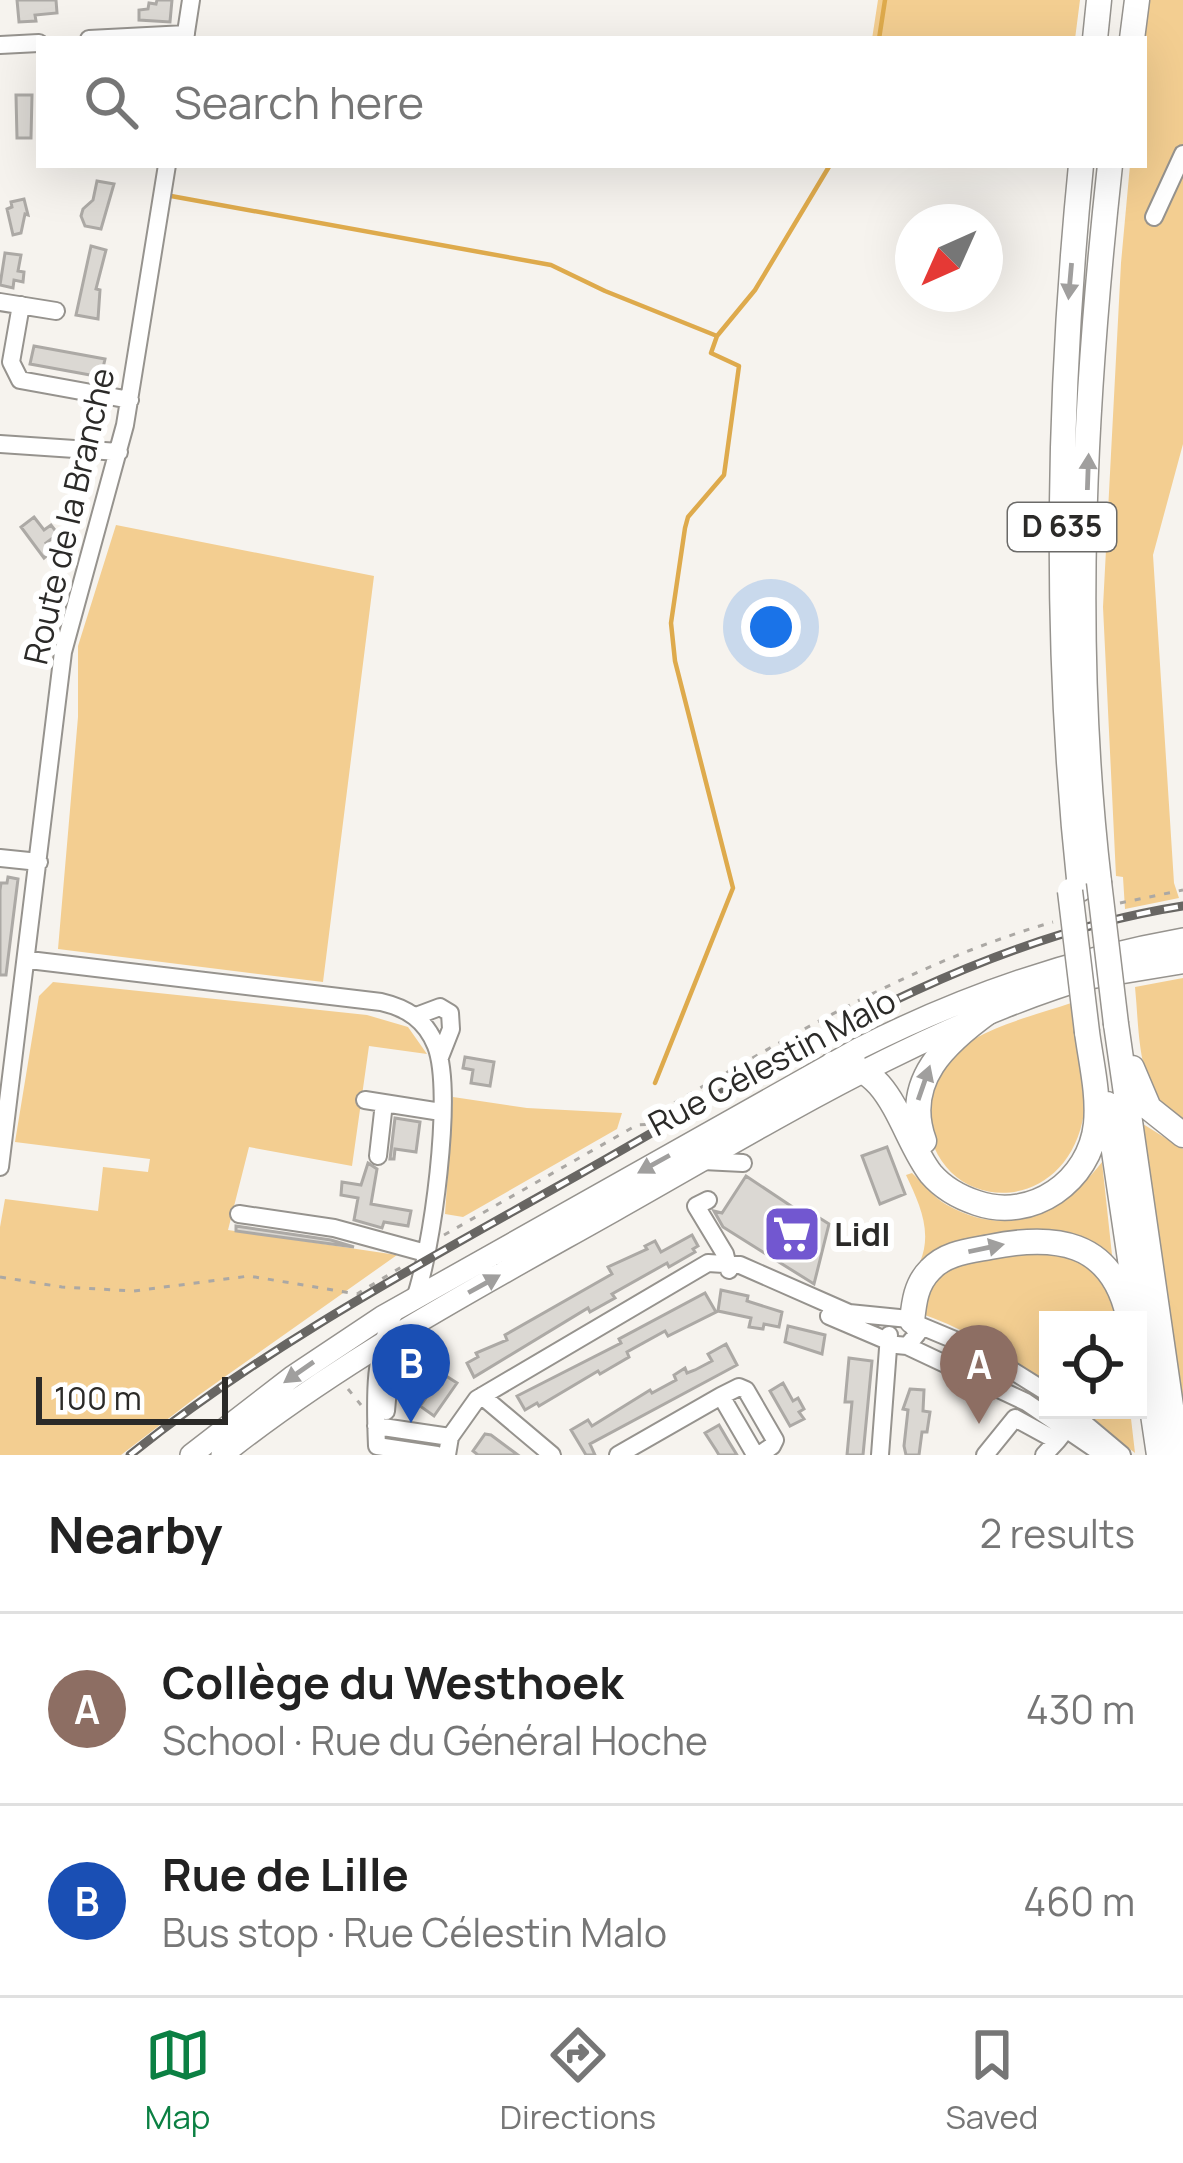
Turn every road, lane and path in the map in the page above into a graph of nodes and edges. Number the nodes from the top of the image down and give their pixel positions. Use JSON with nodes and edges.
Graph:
{"nodes":[{"id":1,"x":191,"y":0,"type":"edge"},
{"id":2,"x":1099,"y":0,"type":"edge"},
{"id":3,"x":1121,"y":0,"type":"edge"},
{"id":4,"x":1137,"y":0,"type":"edge"},
{"id":5,"x":186,"y":36,"type":"edge"},
{"id":6,"x":1102,"y":36,"type":"edge"},
{"id":7,"x":1103,"y":36,"type":"edge"},
{"id":8,"x":1132,"y":36,"type":"edge"},
{"id":9,"x":36,"y":43,"type":"edge"},
{"id":10,"x":0,"y":45,"type":"edge"},
{"id":11,"x":1183,"y":154,"type":"edge"},
{"id":12,"x":167,"y":168,"type":"edge"},
{"id":13,"x":1081,"y":168,"type":"edge"},
{"id":14,"x":1111,"y":168,"type":"edge"},
{"id":15,"x":1154,"y":217,"type":"dead end"},
{"id":16,"x":0,"y":302,"type":"edge"},
{"id":17,"x":21,"y":305,"type":"junction"},
{"id":18,"x":56,"y":311,"type":"dead end"},
{"id":19,"x":130,"y":400,"type":"junction"},
{"id":20,"x":0,"y":444,"type":"edge"},
{"id":21,"x":118,"y":452,"type":"junction"},
{"id":22,"x":0,"y":857,"type":"edge"},
{"id":23,"x":39,"y":862,"type":"junction"},
{"id":24,"x":1093,"y":889,"type":"junction"},
{"id":25,"x":1183,"y":890,"type":"edge"},
{"id":26,"x":1067,"y":917,"type":"dead end"},
{"id":27,"x":1183,"y":939,"type":"edge"},
{"id":28,"x":1183,"y":957,"type":"edge"},
{"id":29,"x":28,"y":959,"type":"junction"},
{"id":30,"x":1093,"y":976,"type":"joint"},
{"id":31,"x":991,"y":1010,"type":"junction"},
{"id":32,"x":416,"y":1016,"type":"junction"},
{"id":33,"x":1107,"y":1027,"type":"junction"},
{"id":34,"x":440,"y":1057,"type":"junction"},
{"id":35,"x":832,"y":1064,"type":"junction"},
{"id":36,"x":862,"y":1071,"type":"junction"},
{"id":37,"x":365,"y":1100,"type":"dead end"},
{"id":38,"x":384,"y":1103,"type":"junction"},
{"id":39,"x":442,"y":1112,"type":"junction"},
{"id":40,"x":1183,"y":1135,"type":"edge"},
{"id":41,"x":378,"y":1156,"type":"dead end"},
{"id":42,"x":702,"y":1161,"type":"junction"},
{"id":43,"x":743,"y":1163,"type":"dead end"},
{"id":44,"x":0,"y":1167,"type":"edge"},
{"id":45,"x":708,"y":1199,"type":"dead end"},
{"id":46,"x":993,"y":1207,"type":"junction"},
{"id":47,"x":239,"y":1214,"type":"dead end"},
{"id":48,"x":427,"y":1247,"type":"junction"},
{"id":49,"x":728,"y":1266,"type":"junction"},
{"id":50,"x":0,"y":1277,"type":"edge"},
{"id":51,"x":415,"y":1306,"type":"junction"},
{"id":52,"x":1126,"y":1311,"type":"edge"},
{"id":53,"x":901,"y":1334,"type":"junction"},
{"id":54,"x":390,"y":1337,"type":"junction"},
{"id":55,"x":1039,"y":1387,"type":"edge"},
{"id":56,"x":482,"y":1396,"type":"junction"},
{"id":57,"x":721,"y":1396,"type":"dead end"},
{"id":58,"x":1147,"y":1403,"type":"edge"},
{"id":59,"x":381,"y":1421,"type":"junction"},
{"id":60,"x":1062,"y":1430,"type":"edge"},
{"id":61,"x":449,"y":1446,"type":"edge"},
{"id":62,"x":376,"y":1450,"type":"edge"},
{"id":63,"x":191,"y":1455,"type":"edge"},
{"id":64,"x":222,"y":1455,"type":"edge"},
{"id":65,"x":437,"y":1455,"type":"edge"},
{"id":66,"x":552,"y":1455,"type":"edge"},
{"id":67,"x":618,"y":1455,"type":"edge"},
{"id":68,"x":880,"y":1455,"type":"edge"},
{"id":69,"x":985,"y":1455,"type":"edge"},
{"id":70,"x":1104,"y":1455,"type":"edge"},
{"id":71,"x":1122,"y":1455,"type":"edge"},
{"id":72,"x":1159,"y":1455,"type":"edge"},
{"id":73,"x":1178,"y":1455,"type":"edge"}],
"edges":[{"from":1,"to":5,"type":"street"},
{"from":2,"to":6,"type":"highway"},
{"from":3,"to":7,"type":"highway"},
{"from":4,"to":8,"type":"highway"},
{"from":9,"to":10,"type":"street"},
{"from":11,"to":15,"type":"street"},
{"from":12,"to":19,"type":"street","name":"Route de la Branche"},
{"from":13,"to":24,"type":"highway","number":"D 635","one_way":true},
{"from":24,"to":14,"type":"highway","number":"D 635","one_way":true},
{"from":16,"to":17,"type":"street"},
{"from":17,"to":18,"type":"street"},
{"from":17,"to":19,"type":"street"},
{"from":19,"to":21,"type":"street","name":"Route de la Branche"},
{"from":20,"to":21,"type":"street"},
{"from":21,"to":23,"type":"street","name":"Route de la Branche"},
{"from":22,"to":23,"type":"street"},
{"from":23,"to":29,"type":"street","name":"Route de la Branche"},
{"from":24,"to":25,"type":"path"},
{"from":24,"to":33,"type":"highway","number":"D 635"},
{"from":26,"to":48,"type":"path"},
{"from":27,"to":35,"type":"main road","name":"Rue Célestin Malo"},
{"from":28,"to":30,"type":"highway"},
{"from":29,"to":32,"type":"street"},
{"from":29,"to":44,"type":"street","name":"Route de la Branche"},
{"from":30,"to":31,"type":"main road","name":"Rue Célestin Malo"},
{"from":31,"to":36,"type":"main road","name":"Rue Célestin Malo"},
{"from":46,"to":31,"type":"highway","one_way":true},
{"from":32,"to":34,"type":"street"},
{"from":32,"to":34,"type":"street","name":"Rue Célestin Malo"},
{"from":33,"to":40,"type":"highway"},
{"from":33,"to":46,"type":"highway"},
{"from":33,"to":72,"type":"highway","number":"D 635"},
{"from":33,"to":73,"type":"highway","number":"D 635"},
{"from":34,"to":39,"type":"street","name":"Rue Célestin Malo"},
{"from":35,"to":36,"type":"highway"},
{"from":35,"to":51,"type":"main road","name":"Rue Célestin Malo","one_way":true},
{"from":36,"to":42,"type":"main road","name":"Rue Célestin Malo"},
{"from":36,"to":46,"type":"highway"},
{"from":37,"to":38,"type":"street"},
{"from":38,"to":39,"type":"street"},
{"from":38,"to":41,"type":"street"},
{"from":39,"to":48,"type":"street","name":"Rue Célestin Malo"},
{"from":42,"to":43,"type":"street"},
{"from":51,"to":42,"type":"main road","name":"Rue Célestin Malo","one_way":true},
{"from":45,"to":49,"type":"street"},
{"from":47,"to":48,"type":"street"},
{"from":48,"to":50,"type":"path"},
{"from":48,"to":51,"type":"street","name":"Rue Célestin Malo"},
{"from":49,"to":53,"type":"street"},
{"from":49,"to":53,"type":"street"},
{"from":49,"to":56,"type":"street"},
{"from":51,"to":54,"type":"main road","name":"Rue Célestin Malo"},
{"from":51,"to":54,"type":"street","name":"Rue Célestin Malo"},
{"from":51,"to":59,"type":"street","name":"Rue Célestin Malo"},
{"from":51,"to":63,"type":"main road","one_way":true},
{"from":53,"to":52,"type":"highway","one_way":true},
{"from":53,"to":55,"type":"street"},
{"from":53,"to":60,"type":"street"},
{"from":53,"to":68,"type":"street"},
{"from":54,"to":59,"type":"street","name":"Rue Célestin Malo"},
{"from":54,"to":64,"type":"main road"},
{"from":56,"to":61,"type":"street"},
{"from":56,"to":66,"type":"street"},
{"from":57,"to":67,"type":"street"},
{"from":58,"to":72,"type":"highway"},
{"from":59,"to":61,"type":"street"},
{"from":59,"to":62,"type":"street","name":"Rue Célestin Malo"},
{"from":60,"to":69,"type":"street"},
{"from":60,"to":70,"type":"street"},
{"from":60,"to":71,"type":"street"},
{"from":62,"to":65,"type":"street"}]}
